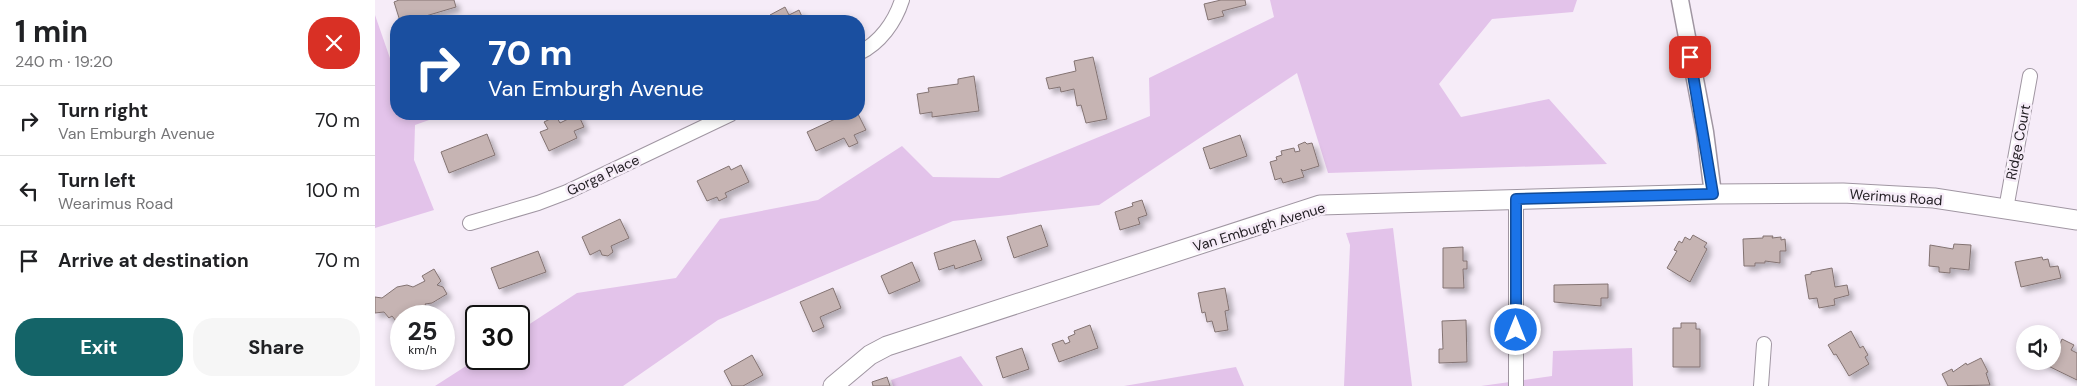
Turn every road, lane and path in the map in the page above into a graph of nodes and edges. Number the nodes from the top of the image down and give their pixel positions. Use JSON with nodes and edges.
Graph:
{"nodes":[{"id":1,"x":902,"y":0,"type":"edge"},
{"id":2,"x":1680,"y":0,"type":"edge"},
{"id":3,"x":865,"y":49,"type":"edge"},
{"id":4,"x":2030,"y":76,"type":"dead end"},
{"id":5,"x":718,"y":120,"type":"edge"},
{"id":6,"x":1713,"y":194,"type":"junction"},
{"id":7,"x":1516,"y":199,"type":"junction"},
{"id":8,"x":2005,"y":209,"type":"junction"},
{"id":9,"x":2077,"y":220,"type":"edge"},
{"id":10,"x":470,"y":223,"type":"dead end"},
{"id":11,"x":1764,"y":344,"type":"dead end"},
{"id":12,"x":833,"y":386,"type":"edge"},
{"id":13,"x":1516,"y":386,"type":"edge"},
{"id":14,"x":1761,"y":386,"type":"edge"}],
"edges":[{"from":1,"to":3,"type":"street"},
{"from":2,"to":6,"type":"street"},
{"from":4,"to":8,"type":"street","name":"Ridge Court"},
{"from":5,"to":10,"type":"street","name":"Gorga Place"},
{"from":6,"to":7,"type":"main road","name":"Van Emburgh Avenue"},
{"from":6,"to":8,"type":"main road","name":"Werimus Road"},
{"from":7,"to":12,"type":"main road","name":"Van Emburgh Avenue"},
{"from":7,"to":13,"type":"street"},
{"from":8,"to":9,"type":"main road","name":"Werimus Road"},
{"from":11,"to":14,"type":"street"}]}
